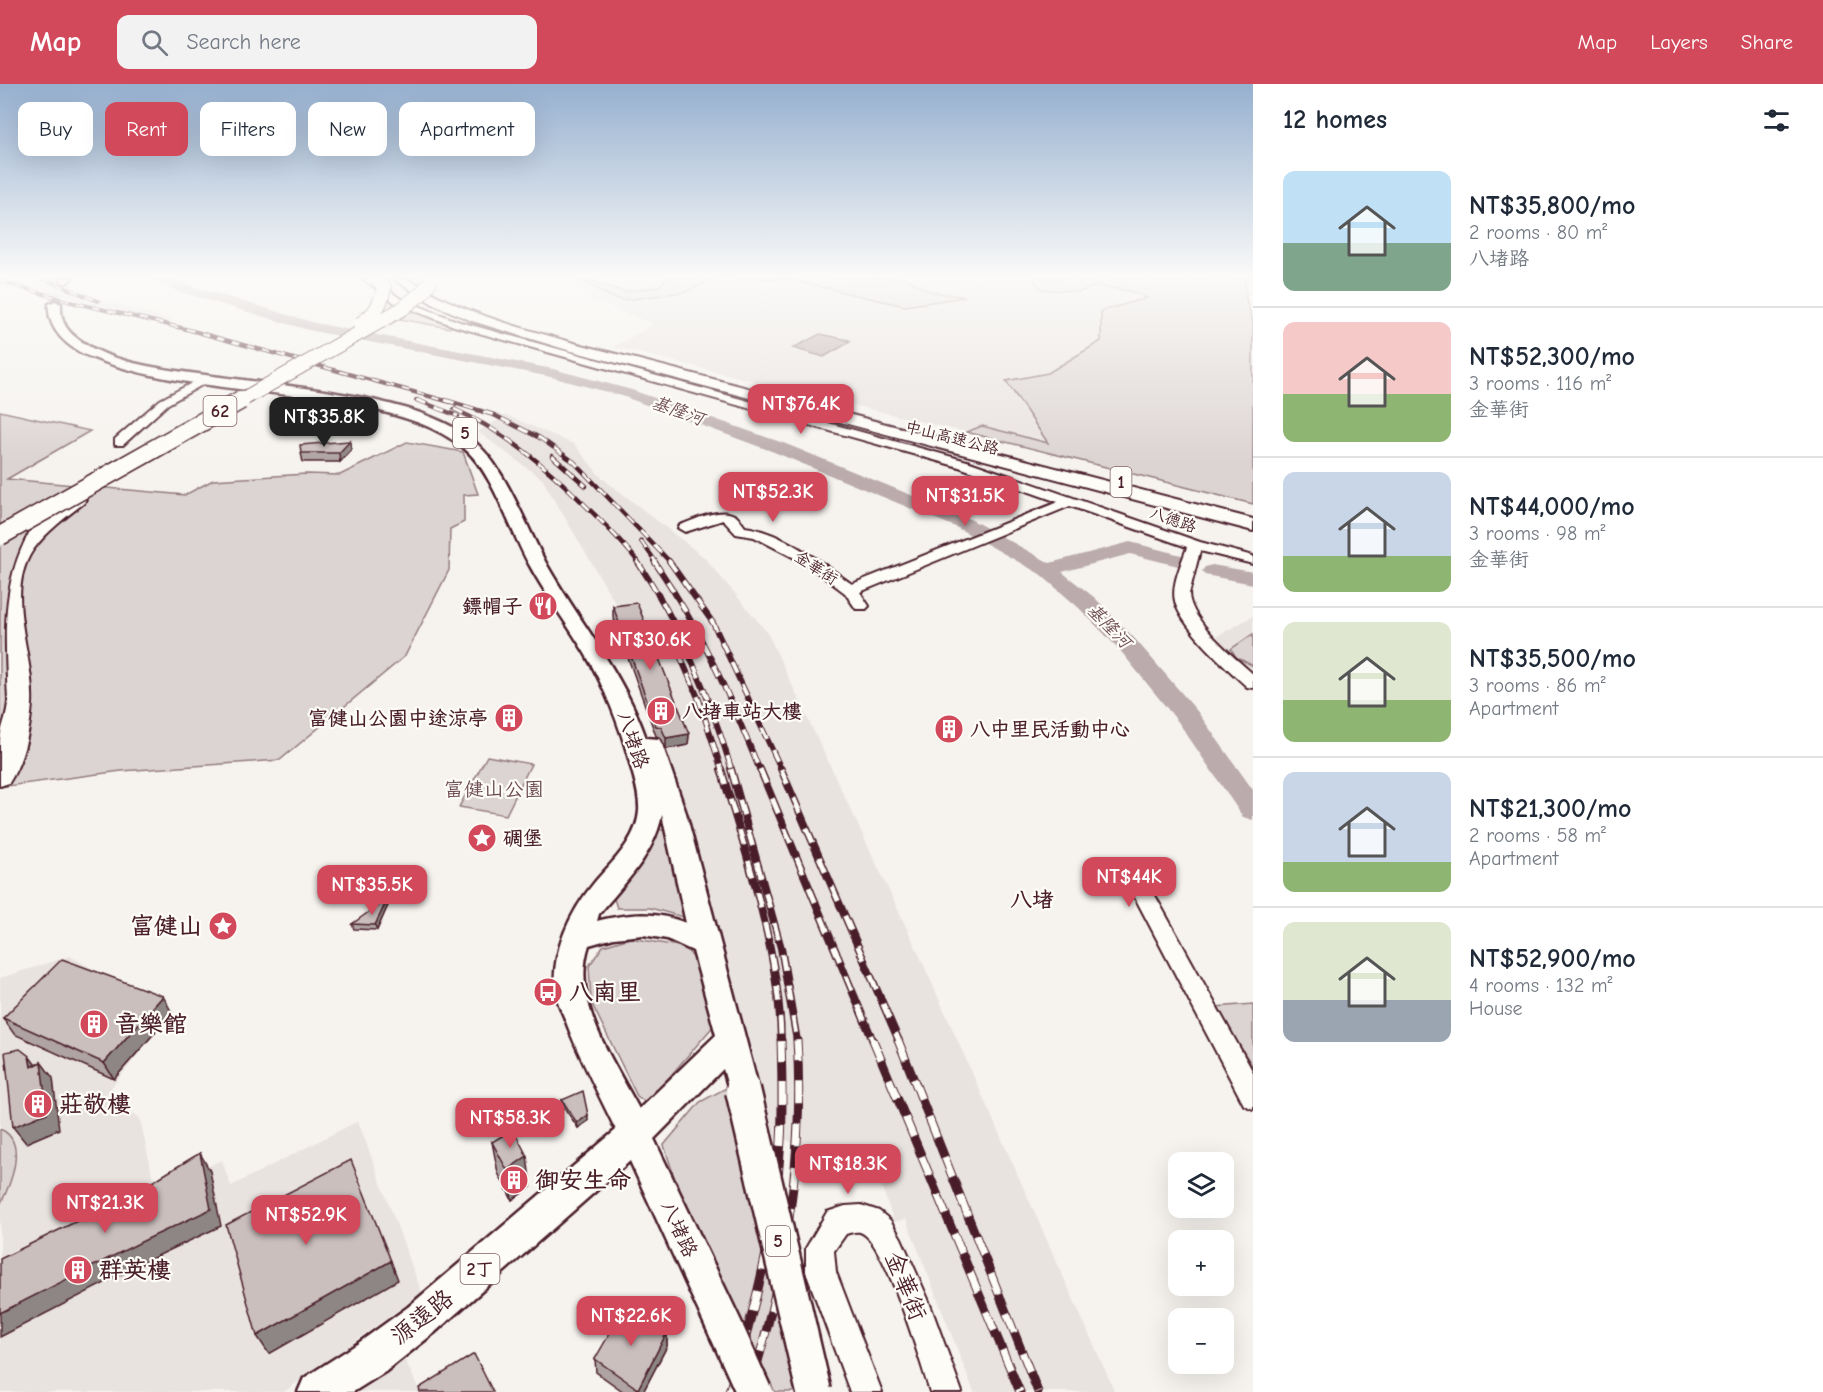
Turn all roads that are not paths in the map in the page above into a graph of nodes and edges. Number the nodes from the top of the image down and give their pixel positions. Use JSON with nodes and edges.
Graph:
{"nodes":[{"id":1,"x":72,"y":339,"type":"edge"},
{"id":2,"x":85,"y":339,"type":"edge"},
{"id":3,"x":332,"y":339,"type":"edge"},
{"id":4,"x":337,"y":339,"type":"edge"},
{"id":5,"x":340,"y":339,"type":"edge"},
{"id":6,"x":349,"y":339,"type":"edge"},
{"id":7,"x":512,"y":339,"type":"edge"},
{"id":8,"x":546,"y":339,"type":"edge"},
{"id":9,"x":568,"y":339,"type":"edge"},
{"id":10,"x":205,"y":379,"type":"junction"},
{"id":11,"x":217,"y":413,"type":"junction"},
{"id":12,"x":119,"y":442,"type":"dead end"},
{"id":13,"x":77,"y":482,"type":"junction"},
{"id":14,"x":1071,"y":501,"type":"junction"},
{"id":15,"x":1253,"y":517,"type":"edge"},
{"id":16,"x":1253,"y":525,"type":"edge"},
{"id":17,"x":0,"y":526,"type":"edge"},
{"id":18,"x":685,"y":528,"type":"dead end"},
{"id":19,"x":0,"y":536,"type":"edge"},
{"id":20,"x":0,"y":543,"type":"edge"},
{"id":21,"x":1195,"y":545,"type":"junction"},
{"id":22,"x":1253,"y":560,"type":"edge"},
{"id":23,"x":0,"y":564,"type":"edge"},
{"id":24,"x":851,"y":590,"type":"junction"},
{"id":25,"x":861,"y":606,"type":"dead end"},
{"id":26,"x":0,"y":664,"type":"edge"},
{"id":27,"x":614,"y":674,"type":"junction"},
{"id":28,"x":1253,"y":683,"type":"edge"},
{"id":29,"x":0,"y":688,"type":"edge"},
{"id":30,"x":0,"y":777,"type":"edge"},
{"id":31,"x":1130,"y":868,"type":"dead end"},
{"id":32,"x":578,"y":937,"type":"junction"},
{"id":33,"x":705,"y":944,"type":"junction"},
{"id":34,"x":732,"y":1039,"type":"junction"},
{"id":35,"x":1253,"y":1097,"type":"edge"},
{"id":36,"x":635,"y":1135,"type":"junction"},
{"id":37,"x":318,"y":1392,"type":"edge"},
{"id":38,"x":754,"y":1392,"type":"edge"},
{"id":39,"x":814,"y":1392,"type":"edge"},
{"id":40,"x":866,"y":1392,"type":"edge"},
{"id":41,"x":946,"y":1392,"type":"edge"}],
"edges":[{"from":1,"to":10,"type":"main road","name":"八堵路","number":"5"},
{"from":2,"to":27,"type":"main road","name":"八堵路","number":"5"},
{"from":3,"to":13,"type":"highway","bridge":true},
{"from":4,"to":17,"type":"highway","number":"62","bridge":true},
{"from":5,"to":13,"type":"highway","bridge":true},
{"from":6,"to":11,"type":"highway","number":"62","bridge":true},
{"from":7,"to":14,"type":"street","name":"八德路"},
{"from":8,"to":16,"type":"highway","name":"中山高速公路","number":"1"},
{"from":9,"to":15,"type":"highway","name":"中山高速公路","number":"1"},
{"from":10,"to":12,"type":"street"},
{"from":10,"to":27,"type":"main road","name":"八堵路","number":"5"},
{"from":11,"to":19,"type":"highway","number":"62","bridge":true},
{"from":11,"to":30,"type":"highway","bridge":true},
{"from":13,"to":20,"type":"highway"},
{"from":13,"to":23,"type":"highway"},
{"from":14,"to":21,"type":"street","name":"八德路"},
{"from":14,"to":24,"type":"street","name":"金華街"},
{"from":18,"to":24,"type":"street","name":"金華街"},
{"from":21,"to":22,"type":"street","name":"八德路"},
{"from":21,"to":28,"type":"street"},
{"from":24,"to":25,"type":"street","name":"金華街"},
{"from":26,"to":29,"type":"highway"},
{"from":27,"to":32,"type":"main road","name":"八堵路","number":"5"},
{"from":27,"to":33,"type":"main road","name":"八堵路","number":"5"},
{"from":31,"to":35,"type":"street"},
{"from":32,"to":33,"type":"main road"},
{"from":32,"to":36,"type":"main road","name":"八堵路","number":"5"},
{"from":33,"to":34,"type":"main road","name":"八堵路","number":"5"},
{"from":34,"to":36,"type":"main road","name":"源遠路","number":"2丁"},
{"from":34,"to":39,"type":"main road","name":"八堵路","number":"5","bridge":true},
{"from":36,"to":37,"type":"main road","name":"源遠路","number":"2丁"},
{"from":36,"to":38,"type":"main road","name":"八堵路","number":"5","bridge":true},
{"from":40,"to":41,"type":"street","name":"金華街"}]}
